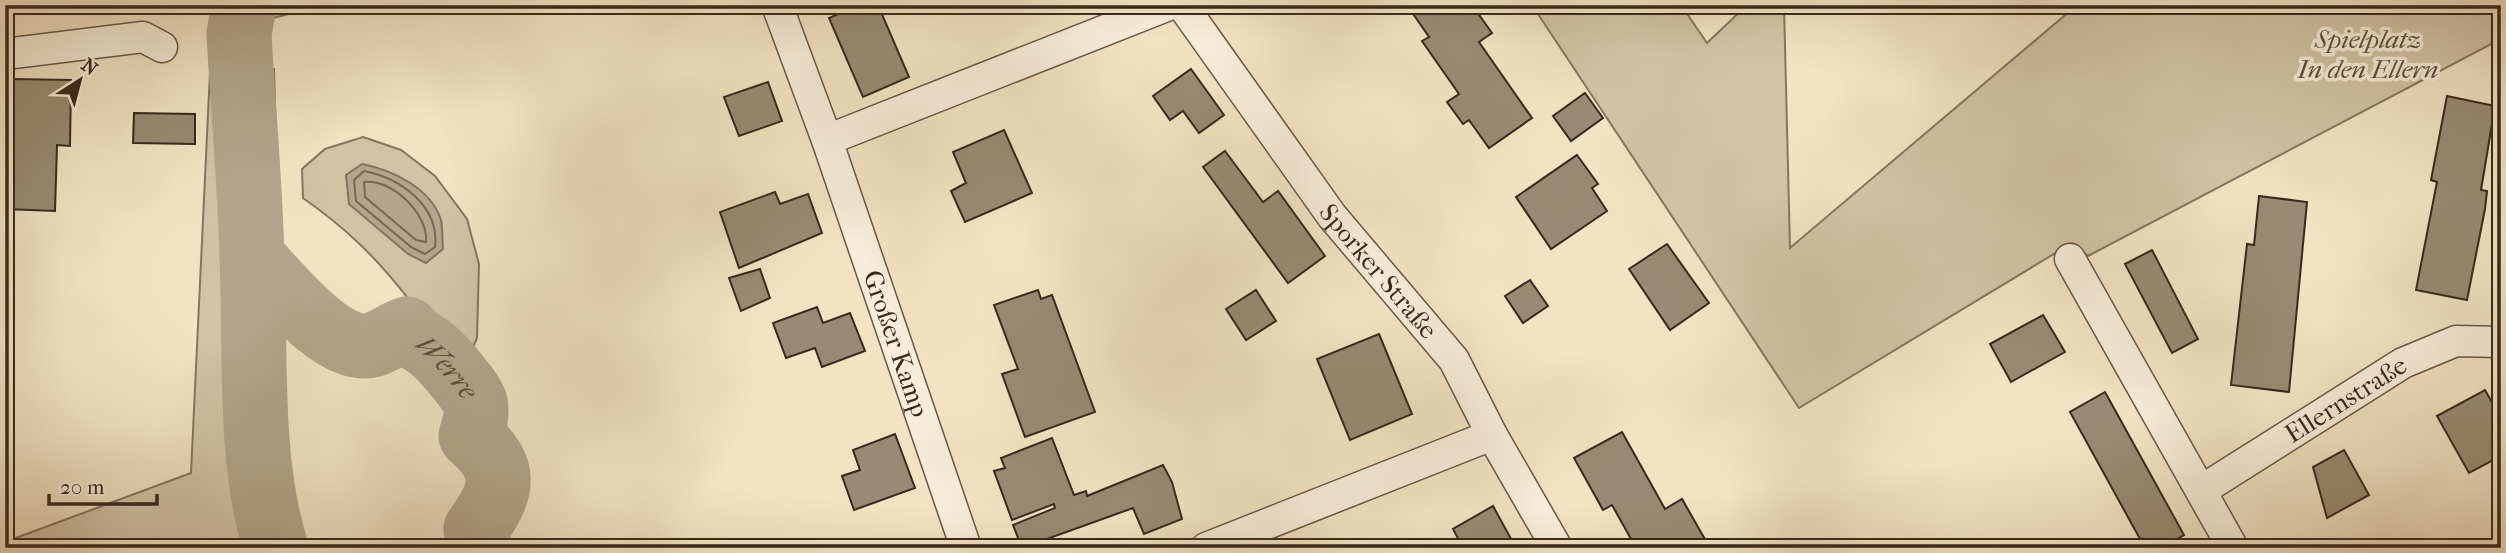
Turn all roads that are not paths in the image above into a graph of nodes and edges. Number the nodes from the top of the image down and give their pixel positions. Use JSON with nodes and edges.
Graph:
{"nodes":[{"id":1,"x":777,"y":5,"type":"edge"},
{"id":2,"x":1169,"y":5,"type":"edge"},
{"id":3,"x":1182,"y":5,"type":"edge"},
{"id":4,"x":162,"y":47,"type":"dead end"},
{"id":5,"x":5,"y":54,"type":"edge"},
{"id":6,"x":827,"y":140,"type":"junction"},
{"id":7,"x":2070,"y":258,"type":"dead end"},
{"id":8,"x":2501,"y":342,"type":"edge"},
{"id":9,"x":1492,"y":435,"type":"junction"},
{"id":10,"x":2202,"y":490,"type":"junction"},
{"id":11,"x":966,"y":548,"type":"edge"},
{"id":12,"x":1206,"y":548,"type":"edge"},
{"id":13,"x":1556,"y":548,"type":"edge"},
{"id":14,"x":2233,"y":548,"type":"edge"}],
"edges":[{"from":1,"to":6,"type":"street","name":"Großer Kamp"},
{"from":2,"to":6,"type":"street"},
{"from":3,"to":9,"type":"street","name":"Sporker Straße"},
{"from":4,"to":5,"type":"street"},
{"from":6,"to":11,"type":"street","name":"Großer Kamp"},
{"from":7,"to":10,"type":"street"},
{"from":8,"to":10,"type":"street","name":"Ellernstraße"},
{"from":9,"to":12,"type":"street"},
{"from":9,"to":13,"type":"street","name":"Sporker Straße"},
{"from":10,"to":14,"type":"street"}]}
